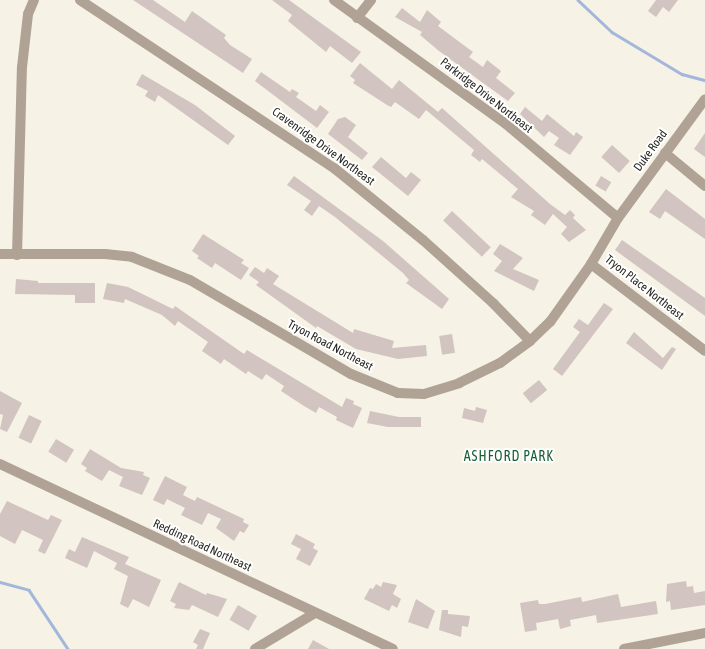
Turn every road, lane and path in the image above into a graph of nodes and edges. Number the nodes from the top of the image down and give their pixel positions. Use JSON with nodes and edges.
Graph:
{"nodes":[{"id":1,"x":34,"y":0,"type":"edge"},
{"id":2,"x":80,"y":0,"type":"edge"},
{"id":3,"x":334,"y":0,"type":"edge"},
{"id":4,"x":371,"y":0,"type":"edge"},
{"id":5,"x":358,"y":18,"type":"junction"},
{"id":6,"x":705,"y":99,"type":"edge"},
{"id":7,"x":665,"y":154,"type":"junction"},
{"id":8,"x":705,"y":186,"type":"edge"},
{"id":9,"x":618,"y":218,"type":"junction"},
{"id":10,"x":0,"y":254,"type":"edge"},
{"id":11,"x":17,"y":255,"type":"junction"},
{"id":12,"x":592,"y":264,"type":"junction"},
{"id":13,"x":530,"y":342,"type":"junction"},
{"id":14,"x":705,"y":350,"type":"edge"},
{"id":15,"x":0,"y":464,"type":"edge"},
{"id":16,"x":316,"y":613,"type":"junction"},
{"id":17,"x":705,"y":633,"type":"edge"},
{"id":18,"x":255,"y":649,"type":"edge"},
{"id":19,"x":393,"y":649,"type":"edge"},
{"id":20,"x":624,"y":649,"type":"edge"}],
"edges":[{"from":1,"to":11,"type":"street"},
{"from":2,"to":13,"type":"street","name":"Cravenridge Drive Northeast"},
{"from":3,"to":5,"type":"street","name":"Parkridge Drive Northeast"},
{"from":4,"to":5,"type":"street"},
{"from":5,"to":9,"type":"street","name":"Parkridge Drive Northeast"},
{"from":6,"to":7,"type":"street","name":"Duke Road"},
{"from":7,"to":8,"type":"street"},
{"from":7,"to":9,"type":"street","name":"Duke Road"},
{"from":9,"to":12,"type":"street","name":"Tryon Road Northeast"},
{"from":10,"to":11,"type":"street","name":"Tryon Road Northeast"},
{"from":11,"to":13,"type":"street","name":"Tryon Road Northeast"},
{"from":12,"to":13,"type":"street","name":"Tryon Road Northeast"},
{"from":12,"to":14,"type":"street","name":"Tryon Place Northeast"},
{"from":15,"to":16,"type":"street","name":"Redding Road Northeast"},
{"from":16,"to":18,"type":"street"},
{"from":16,"to":19,"type":"street","name":"Redding Road Northeast"},
{"from":17,"to":20,"type":"street"}]}
